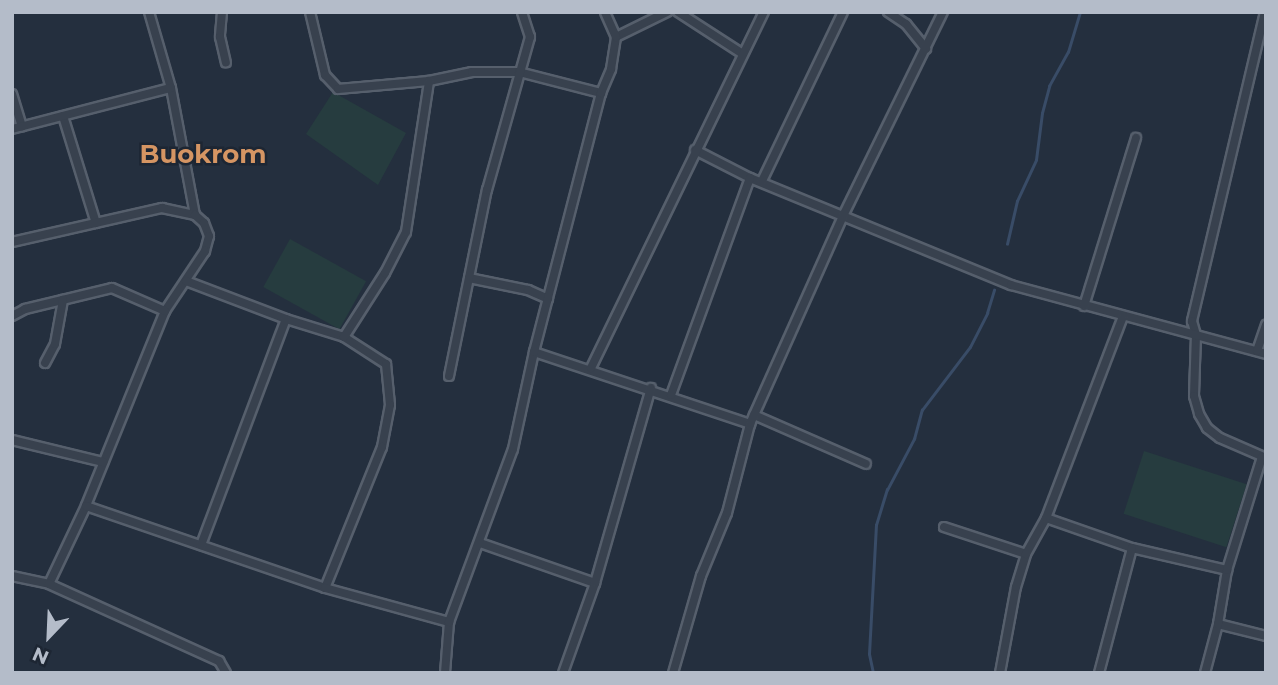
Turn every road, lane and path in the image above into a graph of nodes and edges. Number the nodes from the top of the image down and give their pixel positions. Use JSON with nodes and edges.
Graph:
{"nodes":[{"id":1,"x":149,"y":12,"type":"edge"},
{"id":2,"x":222,"y":12,"type":"edge"},
{"id":3,"x":310,"y":12,"type":"edge"},
{"id":4,"x":522,"y":12,"type":"edge"},
{"id":5,"x":605,"y":12,"type":"edge"},
{"id":6,"x":667,"y":12,"type":"edge"},
{"id":7,"x":678,"y":12,"type":"edge"},
{"id":8,"x":764,"y":12,"type":"edge"},
{"id":9,"x":842,"y":12,"type":"edge"},
{"id":10,"x":888,"y":12,"type":"edge"},
{"id":11,"x":943,"y":12,"type":"edge"},
{"id":12,"x":1265,"y":12,"type":"edge"},
{"id":13,"x":616,"y":37,"type":"junction"},
{"id":14,"x":926,"y":49,"type":"junction"},
{"id":15,"x":743,"y":54,"type":"junction"},
{"id":16,"x":226,"y":62,"type":"dead end"},
{"id":17,"x":519,"y":72,"type":"junction"},
{"id":18,"x":429,"y":81,"type":"junction"},
{"id":19,"x":171,"y":88,"type":"junction"},
{"id":20,"x":601,"y":93,"type":"junction"},
{"id":21,"x":12,"y":94,"type":"edge"},
{"id":22,"x":63,"y":116,"type":"junction"},
{"id":23,"x":22,"y":127,"type":"junction"},
{"id":24,"x":12,"y":129,"type":"edge"},
{"id":25,"x":1136,"y":138,"type":"dead end"},
{"id":26,"x":695,"y":150,"type":"junction"},
{"id":27,"x":750,"y":178,"type":"junction"},
{"id":28,"x":762,"y":181,"type":"junction"},
{"id":29,"x":844,"y":214,"type":"junction"},
{"id":30,"x":195,"y":215,"type":"junction"},
{"id":31,"x":96,"y":223,"type":"junction"},
{"id":32,"x":12,"y":242,"type":"edge"},
{"id":33,"x":469,"y":278,"type":"junction"},
{"id":34,"x":186,"y":281,"type":"junction"},
{"id":35,"x":548,"y":299,"type":"junction"},
{"id":36,"x":63,"y":300,"type":"junction"},
{"id":37,"x":1084,"y":306,"type":"junction"},
{"id":38,"x":165,"y":311,"type":"junction"},
{"id":39,"x":12,"y":316,"type":"edge"},
{"id":40,"x":1123,"y":316,"type":"junction"},
{"id":41,"x":286,"y":319,"type":"junction"},
{"id":42,"x":1266,"y":325,"type":"edge"},
{"id":43,"x":1196,"y":335,"type":"junction"},
{"id":44,"x":344,"y":337,"type":"junction"},
{"id":45,"x":534,"y":352,"type":"junction"},
{"id":46,"x":1261,"y":352,"type":"edge"},
{"id":47,"x":45,"y":363,"type":"dead end"},
{"id":48,"x":590,"y":369,"type":"junction"},
{"id":49,"x":449,"y":376,"type":"dead end"},
{"id":50,"x":651,"y":388,"type":"junction"},
{"id":51,"x":671,"y":395,"type":"junction"},
{"id":52,"x":752,"y":420,"type":"junction"},
{"id":53,"x":12,"y":440,"type":"edge"},
{"id":54,"x":1264,"y":457,"type":"edge"},
{"id":55,"x":103,"y":462,"type":"junction"},
{"id":56,"x":866,"y":464,"type":"dead end"},
{"id":57,"x":86,"y":506,"type":"junction"},
{"id":58,"x":1046,"y":519,"type":"junction"},
{"id":59,"x":944,"y":527,"type":"dead end"},
{"id":60,"x":480,"y":543,"type":"junction"},
{"id":61,"x":201,"y":545,"type":"junction"},
{"id":62,"x":1132,"y":548,"type":"junction"},
{"id":63,"x":1026,"y":554,"type":"junction"},
{"id":64,"x":1227,"y":570,"type":"junction"},
{"id":65,"x":12,"y":576,"type":"edge"},
{"id":66,"x":595,"y":583,"type":"junction"},
{"id":67,"x":49,"y":584,"type":"junction"},
{"id":68,"x":325,"y":588,"type":"junction"},
{"id":69,"x":449,"y":622,"type":"junction"},
{"id":70,"x":1218,"y":624,"type":"junction"},
{"id":71,"x":1266,"y":636,"type":"edge"},
{"id":72,"x":226,"y":673,"type":"edge"},
{"id":73,"x":445,"y":673,"type":"edge"},
{"id":74,"x":564,"y":673,"type":"edge"},
{"id":75,"x":673,"y":673,"type":"edge"},
{"id":76,"x":1000,"y":673,"type":"edge"},
{"id":77,"x":1099,"y":673,"type":"edge"},
{"id":78,"x":1205,"y":673,"type":"edge"}],
"edges":[{"from":1,"to":19,"type":"street"},
{"from":2,"to":16,"type":"street"},
{"from":3,"to":18,"type":"street"},
{"from":4,"to":17,"type":"street"},
{"from":5,"to":13,"type":"street"},
{"from":6,"to":13,"type":"street"},
{"from":7,"to":15,"type":"street"},
{"from":8,"to":15,"type":"street"},
{"from":9,"to":28,"type":"street"},
{"from":10,"to":14,"type":"street"},
{"from":11,"to":14,"type":"street"},
{"from":12,"to":43,"type":"street"},
{"from":13,"to":20,"type":"street"},
{"from":14,"to":29,"type":"street"},
{"from":15,"to":26,"type":"street"},
{"from":17,"to":18,"type":"street"},
{"from":17,"to":20,"type":"street"},
{"from":17,"to":33,"type":"street"},
{"from":18,"to":44,"type":"street"},
{"from":19,"to":22,"type":"street"},
{"from":19,"to":30,"type":"street"},
{"from":20,"to":35,"type":"street"},
{"from":21,"to":23,"type":"street"},
{"from":22,"to":23,"type":"street"},
{"from":22,"to":31,"type":"street"},
{"from":23,"to":24,"type":"street"},
{"from":25,"to":37,"type":"street"},
{"from":26,"to":27,"type":"street"},
{"from":26,"to":48,"type":"street"},
{"from":27,"to":28,"type":"street"},
{"from":27,"to":51,"type":"street"},
{"from":28,"to":29,"type":"street"},
{"from":29,"to":37,"type":"street"},
{"from":29,"to":52,"type":"street"},
{"from":30,"to":31,"type":"street"},
{"from":30,"to":34,"type":"street"},
{"from":31,"to":32,"type":"street"},
{"from":33,"to":35,"type":"street"},
{"from":33,"to":49,"type":"street"},
{"from":34,"to":38,"type":"street"},
{"from":34,"to":41,"type":"street"},
{"from":35,"to":45,"type":"street"},
{"from":36,"to":38,"type":"street"},
{"from":36,"to":39,"type":"street"},
{"from":36,"to":47,"type":"street"},
{"from":37,"to":40,"type":"street"},
{"from":38,"to":55,"type":"street"},
{"from":40,"to":43,"type":"street"},
{"from":40,"to":58,"type":"street"},
{"from":41,"to":44,"type":"street"},
{"from":41,"to":61,"type":"street"},
{"from":42,"to":46,"type":"street"},
{"from":43,"to":46,"type":"street"},
{"from":43,"to":54,"type":"street"},
{"from":44,"to":68,"type":"street"},
{"from":45,"to":48,"type":"street"},
{"from":45,"to":60,"type":"street"},
{"from":48,"to":50,"type":"street"},
{"from":50,"to":51,"type":"street"},
{"from":50,"to":66,"type":"street"},
{"from":51,"to":52,"type":"street"},
{"from":52,"to":56,"type":"street"},
{"from":52,"to":75,"type":"street"},
{"from":53,"to":55,"type":"street"},
{"from":54,"to":64,"type":"street"},
{"from":55,"to":57,"type":"street"},
{"from":57,"to":61,"type":"street"},
{"from":57,"to":67,"type":"street"},
{"from":58,"to":62,"type":"street"},
{"from":58,"to":63,"type":"street"},
{"from":59,"to":63,"type":"street"},
{"from":60,"to":66,"type":"street"},
{"from":60,"to":69,"type":"street"},
{"from":61,"to":68,"type":"street"},
{"from":62,"to":64,"type":"street"},
{"from":62,"to":77,"type":"street"},
{"from":63,"to":76,"type":"street"},
{"from":64,"to":70,"type":"street"},
{"from":65,"to":67,"type":"street"},
{"from":66,"to":74,"type":"street"},
{"from":67,"to":72,"type":"street"},
{"from":68,"to":69,"type":"street"},
{"from":69,"to":73,"type":"street"},
{"from":70,"to":71,"type":"street"},
{"from":70,"to":78,"type":"street"}]}
